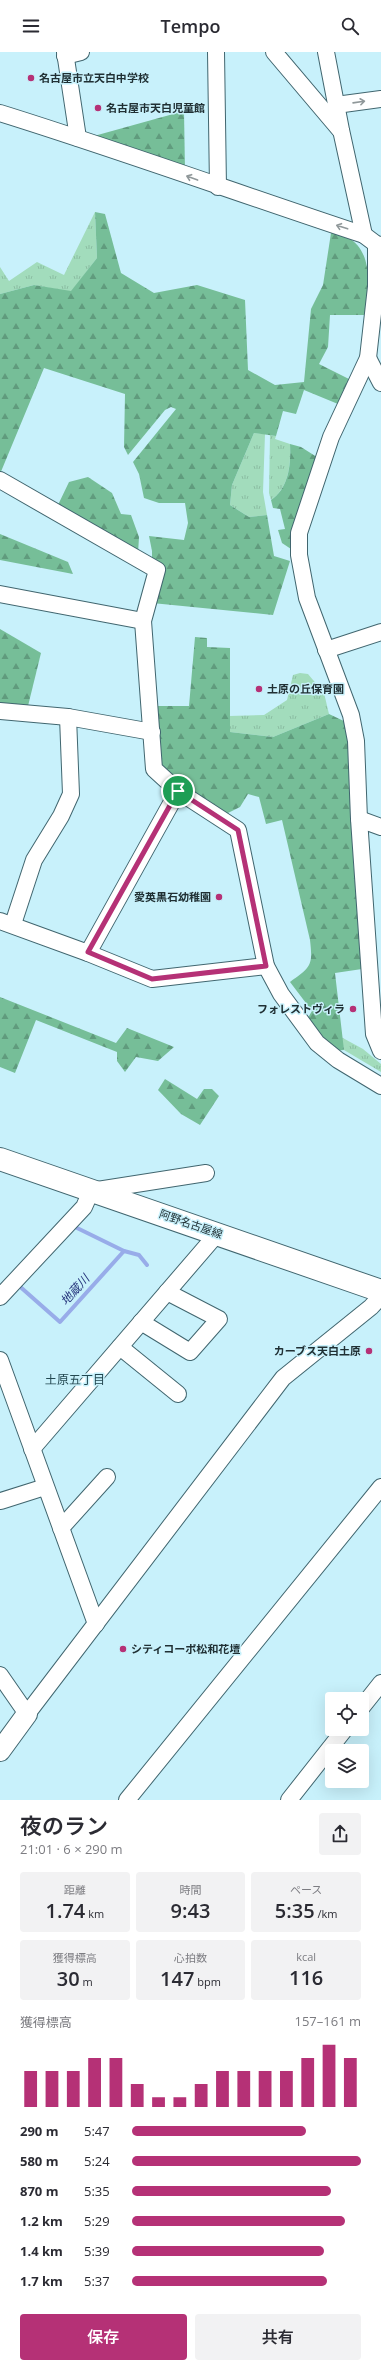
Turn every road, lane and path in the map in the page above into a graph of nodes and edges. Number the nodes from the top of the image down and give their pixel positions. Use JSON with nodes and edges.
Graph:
{"nodes":[{"id":1,"x":81,"y":52,"type":"edge"},
{"id":2,"x":216,"y":52,"type":"edge"},
{"id":3,"x":274,"y":52,"type":"edge"},
{"id":4,"x":326,"y":52,"type":"edge"},
{"id":5,"x":65,"y":54,"type":"edge"},
{"id":6,"x":381,"y":99,"type":"edge"},
{"id":7,"x":336,"y":105,"type":"junction"},
{"id":8,"x":0,"y":113,"type":"edge"},
{"id":9,"x":341,"y":130,"type":"junction"},
{"id":10,"x":78,"y":138,"type":"junction"},
{"id":11,"x":218,"y":187,"type":"junction"},
{"id":12,"x":376,"y":241,"type":"edge"},
{"id":13,"x":368,"y":358,"type":"junction"},
{"id":14,"x":381,"y":383,"type":"edge"},
{"id":15,"x":0,"y":480,"type":"edge"},
{"id":16,"x":0,"y":594,"type":"edge"},
{"id":17,"x":143,"y":621,"type":"junction"},
{"id":18,"x":381,"y":632,"type":"edge"},
{"id":19,"x":326,"y":650,"type":"junction"},
{"id":20,"x":0,"y":711,"type":"edge"},
{"id":21,"x":68,"y":717,"type":"junction"},
{"id":22,"x":152,"y":732,"type":"junction"},
{"id":23,"x":178,"y":791,"type":"junction"},
{"id":24,"x":359,"y":819,"type":"junction"},
{"id":25,"x":381,"y":827,"type":"edge"},
{"id":26,"x":7,"y":923,"type":"edge"},
{"id":27,"x":88,"y":952,"type":"junction"},
{"id":28,"x":266,"y":966,"type":"junction"},
{"id":29,"x":381,"y":1051,"type":"edge"},
{"id":30,"x":381,"y":1086,"type":"edge"},
{"id":31,"x":0,"y":1159,"type":"edge"},
{"id":32,"x":206,"y":1173,"type":"dead end"},
{"id":33,"x":91,"y":1191,"type":"junction"},
{"id":34,"x":217,"y":1234,"type":"junction"},
{"id":35,"x":381,"y":1291,"type":"edge"},
{"id":36,"x":167,"y":1292,"type":"junction"},
{"id":37,"x":381,"y":1296,"type":"edge"},
{"id":38,"x":0,"y":1297,"type":"edge"},
{"id":39,"x":381,"y":1307,"type":"edge"},
{"id":40,"x":381,"y":1313,"type":"edge"},
{"id":41,"x":141,"y":1322,"type":"junction"},
{"id":42,"x":120,"y":1347,"type":"junction"},
{"id":43,"x":0,"y":1360,"type":"edge"},
{"id":44,"x":178,"y":1394,"type":"dead end"},
{"id":45,"x":32,"y":1449,"type":"junction"},
{"id":46,"x":107,"y":1477,"type":"dead end"},
{"id":47,"x":45,"y":1487,"type":"junction"},
{"id":48,"x":381,"y":1487,"type":"edge"},
{"id":49,"x":1,"y":1501,"type":"dead end"},
{"id":50,"x":61,"y":1528,"type":"junction"},
{"id":51,"x":96,"y":1624,"type":"junction"},
{"id":52,"x":0,"y":1675,"type":"edge"},
{"id":53,"x":381,"y":1683,"type":"edge"},
{"id":54,"x":369,"y":1698,"type":"edge"},
{"id":55,"x":27,"y":1714,"type":"junction"},
{"id":56,"x":339,"y":1736,"type":"edge"},
{"id":57,"x":0,"y":1751,"type":"edge"},
{"id":58,"x":128,"y":1800,"type":"edge"},
{"id":59,"x":289,"y":1800,"type":"edge"}],
"edges":[{"from":1,"to":5,"type":"street"},
{"from":2,"to":11,"type":"street"},
{"from":3,"to":9,"type":"street"},
{"from":4,"to":7,"type":"street"},
{"from":5,"to":10,"type":"street"},
{"from":7,"to":6,"type":"street","one_way":true},
{"from":7,"to":9,"type":"street"},
{"from":8,"to":10,"type":"street"},
{"from":9,"to":12,"type":"street"},
{"from":11,"to":10,"type":"street","one_way":true},
{"from":12,"to":11,"type":"street","one_way":true},
{"from":12,"to":13,"type":"street"},
{"from":13,"to":14,"type":"street"},
{"from":13,"to":19,"type":"street"},
{"from":15,"to":17,"type":"street"},
{"from":16,"to":17,"type":"street"},
{"from":17,"to":22,"type":"street"},
{"from":18,"to":19,"type":"street"},
{"from":19,"to":24,"type":"street"},
{"from":20,"to":21,"type":"street"},
{"from":21,"to":22,"type":"street"},
{"from":21,"to":26,"type":"street"},
{"from":22,"to":23,"type":"street"},
{"from":23,"to":27,"type":"street"},
{"from":23,"to":28,"type":"street"},
{"from":24,"to":25,"type":"street"},
{"from":24,"to":29,"type":"street"},
{"from":26,"to":27,"type":"street"},
{"from":27,"to":28,"type":"street"},
{"from":28,"to":30,"type":"street"},
{"from":31,"to":33,"type":"main road","name":"阿野名古屋線"},
{"from":32,"to":33,"type":"street"},
{"from":33,"to":34,"type":"main road","name":"阿野名古屋線"},
{"from":33,"to":38,"type":"street"},
{"from":34,"to":35,"type":"main road","name":"阿野名古屋線"},
{"from":34,"to":36,"type":"street"},
{"from":36,"to":41,"type":"street"},
{"from":36,"to":41,"type":"street"},
{"from":37,"to":51,"type":"street"},
{"from":39,"to":40,"type":"street"},
{"from":41,"to":42,"type":"street"},
{"from":42,"to":44,"type":"street"},
{"from":42,"to":45,"type":"street"},
{"from":43,"to":45,"type":"street"},
{"from":45,"to":47,"type":"street"},
{"from":46,"to":50,"type":"street"},
{"from":47,"to":49,"type":"street"},
{"from":47,"to":50,"type":"street"},
{"from":48,"to":58,"type":"street"},
{"from":50,"to":51,"type":"street"},
{"from":51,"to":55,"type":"street"},
{"from":52,"to":55,"type":"street"},
{"from":53,"to":54,"type":"street"},
{"from":55,"to":57,"type":"street"},
{"from":56,"to":59,"type":"street"}]}
